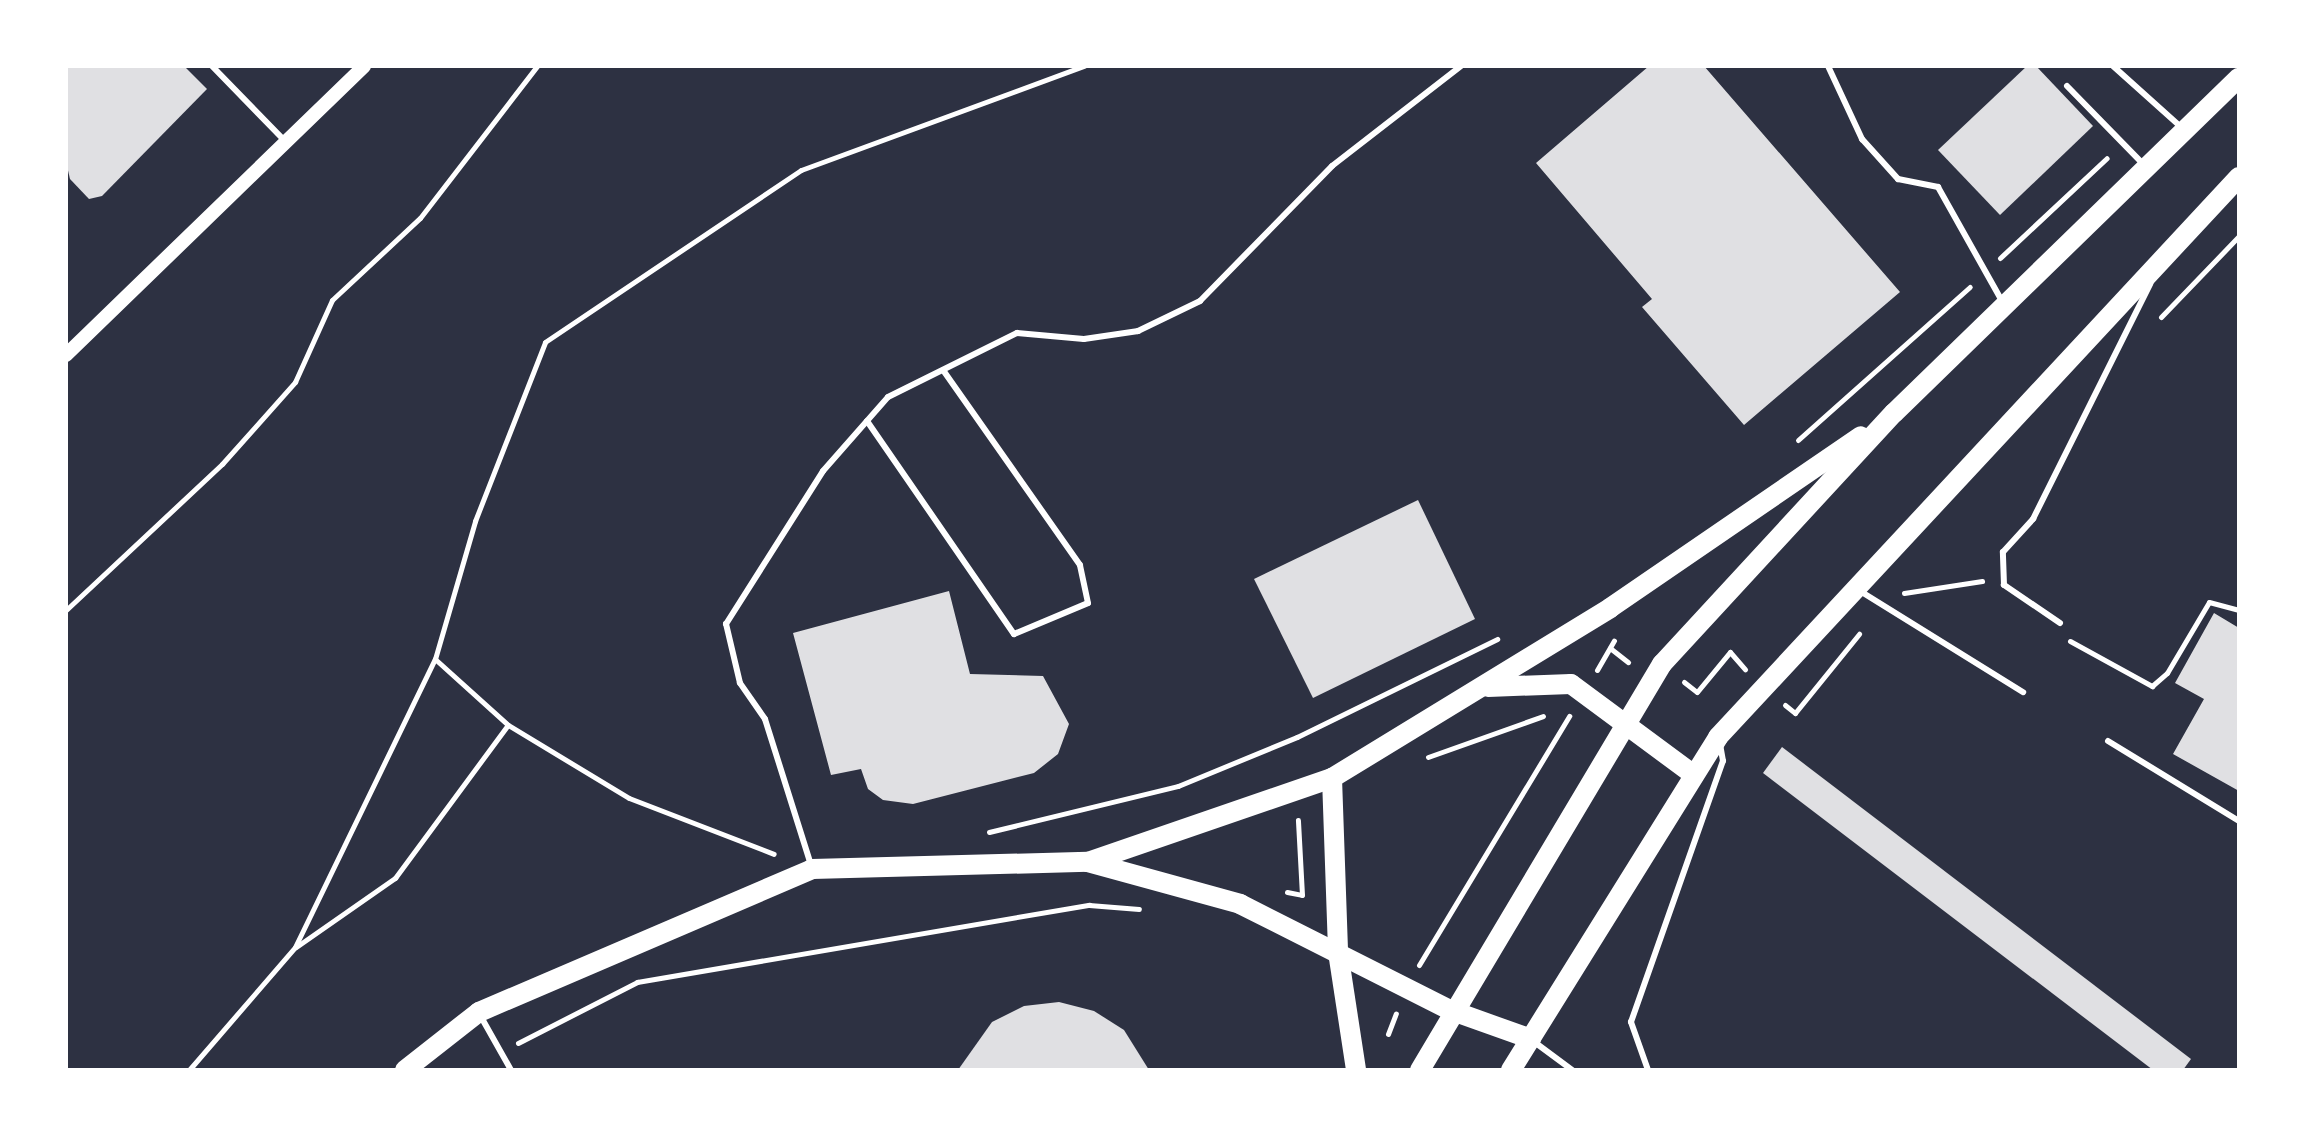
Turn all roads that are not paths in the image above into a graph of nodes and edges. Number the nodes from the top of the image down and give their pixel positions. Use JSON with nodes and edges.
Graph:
{"nodes":[{"id":1,"x":212,"y":66,"type":"edge"},
{"id":2,"x":364,"y":66,"type":"edge"},
{"id":3,"x":1461,"y":66,"type":"edge"},
{"id":4,"x":1828,"y":66,"type":"edge"},
{"id":5,"x":2113,"y":66,"type":"edge"},
{"id":6,"x":2239,"y":78,"type":"edge"},
{"id":7,"x":2067,"y":86,"type":"dead end"},
{"id":8,"x":2186,"y":132,"type":"junction"},
{"id":9,"x":286,"y":142,"type":"junction"},
{"id":10,"x":2148,"y":169,"type":"junction"},
{"id":11,"x":2239,"y":177,"type":"edge"},
{"id":12,"x":2169,"y":245,"type":"junction"},
{"id":13,"x":2006,"y":308,"type":"junction"},
{"id":14,"x":66,"y":355,"type":"edge"},
{"id":15,"x":943,"y":370,"type":"junction"},
{"id":16,"x":1894,"y":413,"type":"junction"},
{"id":17,"x":867,"y":421,"type":"junction"},
{"id":18,"x":1853,"y":587,"type":"junction"},
{"id":19,"x":2060,"y":623,"type":"dead end"},
{"id":20,"x":1488,"y":687,"type":"junction"},
{"id":21,"x":2023,"y":692,"type":"dead end"},
{"id":22,"x":1627,"y":720,"type":"junction"},
{"id":23,"x":1718,"y":737,"type":"junction"},
{"id":24,"x":2108,"y":741,"type":"dead end"},
{"id":25,"x":1694,"y":775,"type":"junction"},
{"id":26,"x":1332,"y":778,"type":"junction"},
{"id":27,"x":2239,"y":821,"type":"edge"},
{"id":28,"x":1088,"y":862,"type":"junction"},
{"id":29,"x":811,"y":865,"type":"junction"},
{"id":30,"x":1338,"y":952,"type":"junction"},
{"id":31,"x":1450,"y":1010,"type":"junction"},
{"id":32,"x":479,"y":1012,"type":"junction"},
{"id":33,"x":1531,"y":1039,"type":"junction"},
{"id":34,"x":1424,"y":1062,"type":"edge"},
{"id":35,"x":405,"y":1070,"type":"edge"},
{"id":36,"x":511,"y":1070,"type":"edge"},
{"id":37,"x":1356,"y":1070,"type":"edge"},
{"id":38,"x":1511,"y":1070,"type":"edge"},
{"id":39,"x":1572,"y":1070,"type":"edge"},
{"id":40,"x":1648,"y":1070,"type":"edge"}],
"edges":[{"from":1,"to":9,"type":"lane"},
{"from":2,"to":9,"type":"street"},
{"from":3,"to":15,"type":"lane"},
{"from":4,"to":13,"type":"lane"},
{"from":5,"to":8,"type":"lane"},
{"from":6,"to":8,"type":"main road"},
{"from":7,"to":10,"type":"lane"},
{"from":8,"to":10,"type":"main road"},
{"from":9,"to":14,"type":"street"},
{"from":10,"to":13,"type":"main road"},
{"from":11,"to":12,"type":"main road"},
{"from":12,"to":18,"type":"main road"},
{"from":12,"to":19,"type":"lane"},
{"from":13,"to":16,"type":"main road"},
{"from":15,"to":17,"type":"lane"},
{"from":15,"to":17,"type":"lane"},
{"from":16,"to":20,"type":"main road"},
{"from":16,"to":22,"type":"main road"},
{"from":17,"to":29,"type":"lane"},
{"from":18,"to":21,"type":"lane"},
{"from":18,"to":23,"type":"main road"},
{"from":20,"to":22,"type":"main road"},
{"from":20,"to":26,"type":"main road"},
{"from":22,"to":25,"type":"main road"},
{"from":22,"to":31,"type":"main road"},
{"from":23,"to":25,"type":"main road"},
{"from":23,"to":40,"type":"lane"},
{"from":24,"to":27,"type":"lane"},
{"from":25,"to":33,"type":"main road"},
{"from":26,"to":28,"type":"main road"},
{"from":26,"to":30,"type":"main road"},
{"from":28,"to":29,"type":"main road"},
{"from":28,"to":30,"type":"main road"},
{"from":29,"to":32,"type":"main road"},
{"from":30,"to":31,"type":"main road"},
{"from":30,"to":37,"type":"main road"},
{"from":31,"to":33,"type":"main road"},
{"from":31,"to":34,"type":"main road"},
{"from":32,"to":35,"type":"main road"},
{"from":32,"to":36,"type":"lane"},
{"from":33,"to":38,"type":"main road"},
{"from":33,"to":39,"type":"lane"}]}
